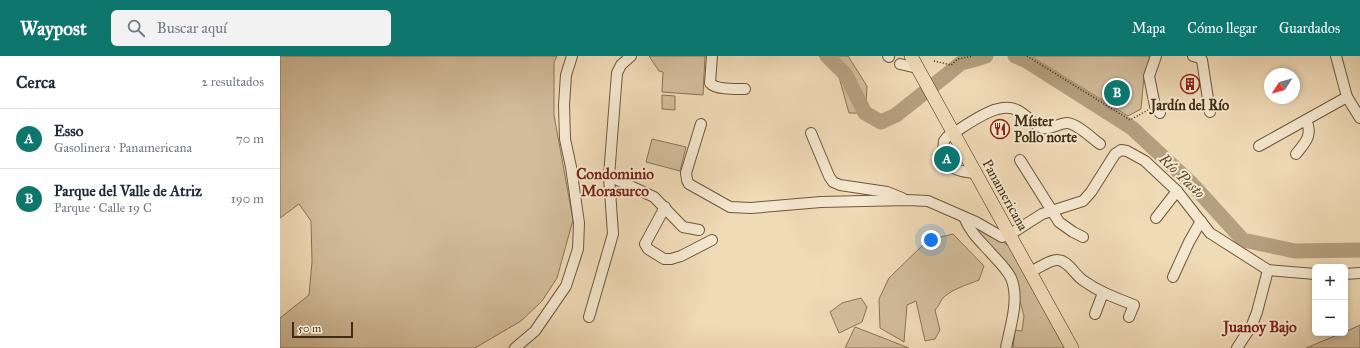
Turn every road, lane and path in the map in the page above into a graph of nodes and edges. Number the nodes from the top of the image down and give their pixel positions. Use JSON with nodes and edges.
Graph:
{"nodes":[{"id":1,"x":572,"y":56,"type":"edge"},
{"id":2,"x":631,"y":56,"type":"edge"},
{"id":3,"x":712,"y":56,"type":"edge"},
{"id":4,"x":973,"y":56,"type":"edge"},
{"id":5,"x":1027,"y":56,"type":"edge"},
{"id":6,"x":1156,"y":56,"type":"edge"},
{"id":7,"x":1194,"y":56,"type":"edge"},
{"id":8,"x":1336,"y":56,"type":"edge"},
{"id":9,"x":934,"y":61,"type":"dead end"},
{"id":10,"x":900,"y":64,"type":"dead end"},
{"id":11,"x":916,"y":65,"type":"edge"},
{"id":12,"x":745,"y":89,"type":"dead end"},
{"id":13,"x":1347,"y":97,"type":"junction"},
{"id":14,"x":1158,"y":109,"type":"joint"},
{"id":15,"x":1210,"y":112,"type":"dead end"},
{"id":16,"x":1360,"y":118,"type":"edge"},
{"id":17,"x":1306,"y":120,"type":"junction"},
{"id":18,"x":701,"y":124,"type":"dead end"},
{"id":19,"x":811,"y":133,"type":"dead end"},
{"id":20,"x":954,"y":133,"type":"junction"},
{"id":21,"x":1100,"y":144,"type":"dead end"},
{"id":22,"x":1259,"y":146,"type":"dead end"},
{"id":23,"x":943,"y":151,"type":"dead end"},
{"id":24,"x":1296,"y":154,"type":"dead end"},
{"id":25,"x":1020,"y":160,"type":"dead end"},
{"id":26,"x":952,"y":167,"type":"tunnel mouth"},
{"id":27,"x":975,"y":173,"type":"junction"},
{"id":28,"x":609,"y":176,"type":"junction"},
{"id":29,"x":1177,"y":191,"type":"junction"},
{"id":30,"x":907,"y":200,"type":"junction"},
{"id":31,"x":665,"y":207,"type":"junction"},
{"id":32,"x":1052,"y":210,"type":"junction"},
{"id":33,"x":964,"y":217,"type":"junction"},
{"id":34,"x":1156,"y":218,"type":"dead end"},
{"id":35,"x":1201,"y":221,"type":"junction"},
{"id":36,"x":699,"y":230,"type":"dead end"},
{"id":37,"x":1009,"y":235,"type":"junction"},
{"id":38,"x":1083,"y":237,"type":"dead end"},
{"id":39,"x":712,"y":240,"type":"dead end"},
{"id":40,"x":1268,"y":270,"type":"junction"},
{"id":41,"x":1030,"y":272,"type":"junction"},
{"id":42,"x":1312,"y":274,"type":"edge"},
{"id":43,"x":1348,"y":274,"type":"edge"},
{"id":44,"x":1360,"y":274,"type":"edge"},
{"id":45,"x":1173,"y":277,"type":"dead end"},
{"id":46,"x":1103,"y":292,"type":"junction"},
{"id":47,"x":1095,"y":314,"type":"dead end"},
{"id":48,"x":588,"y":317,"type":"dead end"},
{"id":49,"x":1129,"y":317,"type":"dead end"},
{"id":50,"x":515,"y":348,"type":"edge"},
{"id":51,"x":1006,"y":348,"type":"edge"},
{"id":52,"x":1072,"y":348,"type":"edge"},
{"id":53,"x":1237,"y":348,"type":"edge"}],
"edges":[{"from":1,"to":50,"type":"street"},
{"from":2,"to":28,"type":"street"},
{"from":3,"to":12,"type":"street"},
{"from":4,"to":9,"type":"path"},
{"from":5,"to":14,"type":"path"},
{"from":6,"to":14,"type":"street"},
{"from":7,"to":15,"type":"street"},
{"from":8,"to":13,"type":"street"},
{"from":10,"to":11,"type":"street"},
{"from":11,"to":20,"type":"main road","name":"Panamericana"},
{"from":13,"to":16,"type":"street"},
{"from":13,"to":17,"type":"street"},
{"from":17,"to":22,"type":"street"},
{"from":17,"to":24,"type":"street"},
{"from":18,"to":30,"type":"street"},
{"from":19,"to":30,"type":"street"},
{"from":20,"to":21,"type":"street"},
{"from":20,"to":23,"type":"street"},
{"from":20,"to":27,"type":"main road","name":"Panamericana"},
{"from":25,"to":32,"type":"street"},
{"from":26,"to":27,"type":"street"},
{"from":27,"to":37,"type":"main road","name":"Panamericana"},
{"from":28,"to":31,"type":"street"},
{"from":28,"to":48,"type":"street"},
{"from":29,"to":32,"type":"street"},
{"from":29,"to":34,"type":"street"},
{"from":29,"to":35,"type":"street"},
{"from":30,"to":33,"type":"street"},
{"from":31,"to":36,"type":"street"},
{"from":31,"to":39,"type":"street"},
{"from":32,"to":37,"type":"street"},
{"from":32,"to":38,"type":"street"},
{"from":33,"to":37,"type":"street"},
{"from":33,"to":51,"type":"street"},
{"from":35,"to":40,"type":"street"},
{"from":35,"to":45,"type":"street"},
{"from":37,"to":41,"type":"main road","name":"Panamericana"},
{"from":40,"to":42,"type":"street"},
{"from":40,"to":53,"type":"street"},
{"from":41,"to":46,"type":"street"},
{"from":41,"to":52,"type":"main road","name":"Panamericana"},
{"from":43,"to":44,"type":"street"},
{"from":46,"to":47,"type":"street"},
{"from":46,"to":49,"type":"street"}]}
